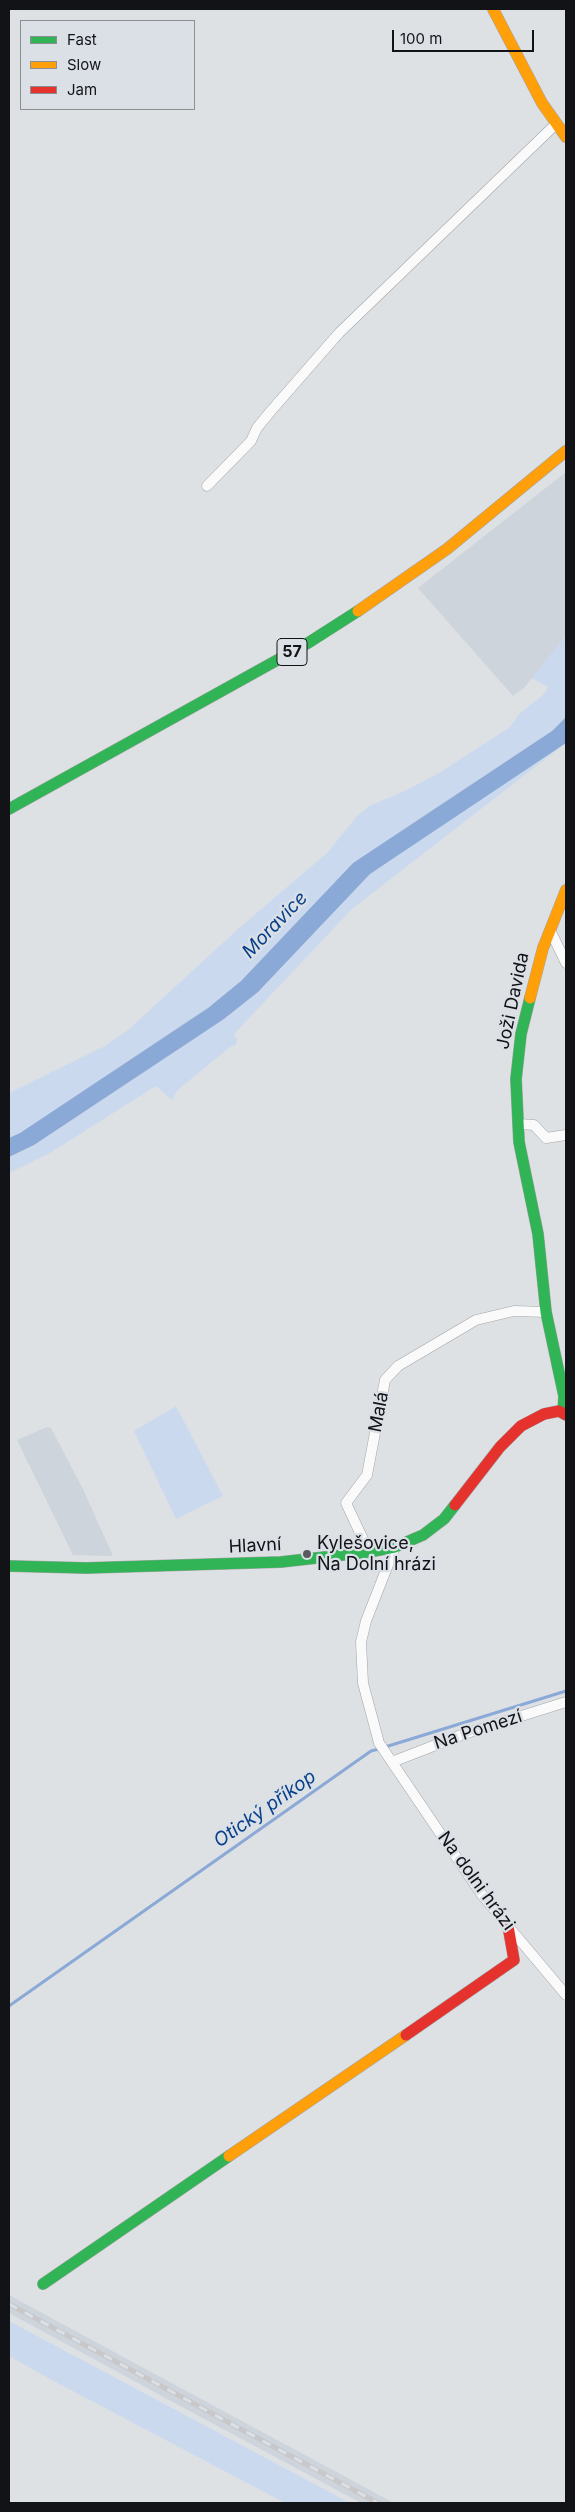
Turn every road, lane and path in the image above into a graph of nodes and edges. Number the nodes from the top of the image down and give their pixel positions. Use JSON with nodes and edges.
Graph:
{"nodes":[{"id":1,"x":493,"y":9,"type":"edge"},
{"id":2,"x":556,"y":124,"type":"junction"},
{"id":3,"x":566,"y":137,"type":"edge"},
{"id":4,"x":566,"y":451,"type":"edge"},
{"id":5,"x":206,"y":486,"type":"dead end"},
{"id":6,"x":9,"y":809,"type":"edge"},
{"id":7,"x":566,"y":890,"type":"edge"},
{"id":8,"x":550,"y":930,"type":"junction"},
{"id":9,"x":566,"y":963,"type":"edge"},
{"id":10,"x":518,"y":1124,"type":"junction"},
{"id":11,"x":566,"y":1135,"type":"edge"},
{"id":12,"x":546,"y":1312,"type":"junction"},
{"id":13,"x":564,"y":1414,"type":"edge"},
{"id":14,"x":395,"y":1547,"type":"junction"},
{"id":15,"x":369,"y":1552,"type":"junction"},
{"id":16,"x":9,"y":1566,"type":"edge"},
{"id":17,"x":566,"y":1702,"type":"edge"},
{"id":18,"x":389,"y":1758,"type":"junction"},
{"id":19,"x":508,"y":1926,"type":"junction"},
{"id":20,"x":566,"y":1994,"type":"edge"},
{"id":21,"x":43,"y":2284,"type":"dead end"}],
"edges":[{"from":1,"to":2,"type":"street"},
{"from":2,"to":3,"type":"street"},
{"from":2,"to":5,"type":"street"},
{"from":4,"to":6,"type":"street","number":"57"},
{"from":7,"to":8,"type":"street","name":"Joži Davida"},
{"from":8,"to":9,"type":"street"},
{"from":8,"to":10,"type":"street","name":"Joži Davida"},
{"from":10,"to":11,"type":"street"},
{"from":10,"to":12,"type":"street","name":"Joži Davida"},
{"from":12,"to":13,"type":"street","name":"Joži Davida"},
{"from":12,"to":15,"type":"street","name":"Malá"},
{"from":13,"to":14,"type":"street","name":"Hlavní"},
{"from":14,"to":15,"type":"street","name":"Hlavní"},
{"from":14,"to":18,"type":"street","name":"Na dolni hrázi"},
{"from":15,"to":16,"type":"street","name":"Hlavní"},
{"from":17,"to":18,"type":"street","name":"Na Pomezí"},
{"from":18,"to":19,"type":"street","name":"Na dolni hrázi"},
{"from":19,"to":20,"type":"street","name":"Na dolni hrázi"},
{"from":19,"to":21,"type":"street"}]}
